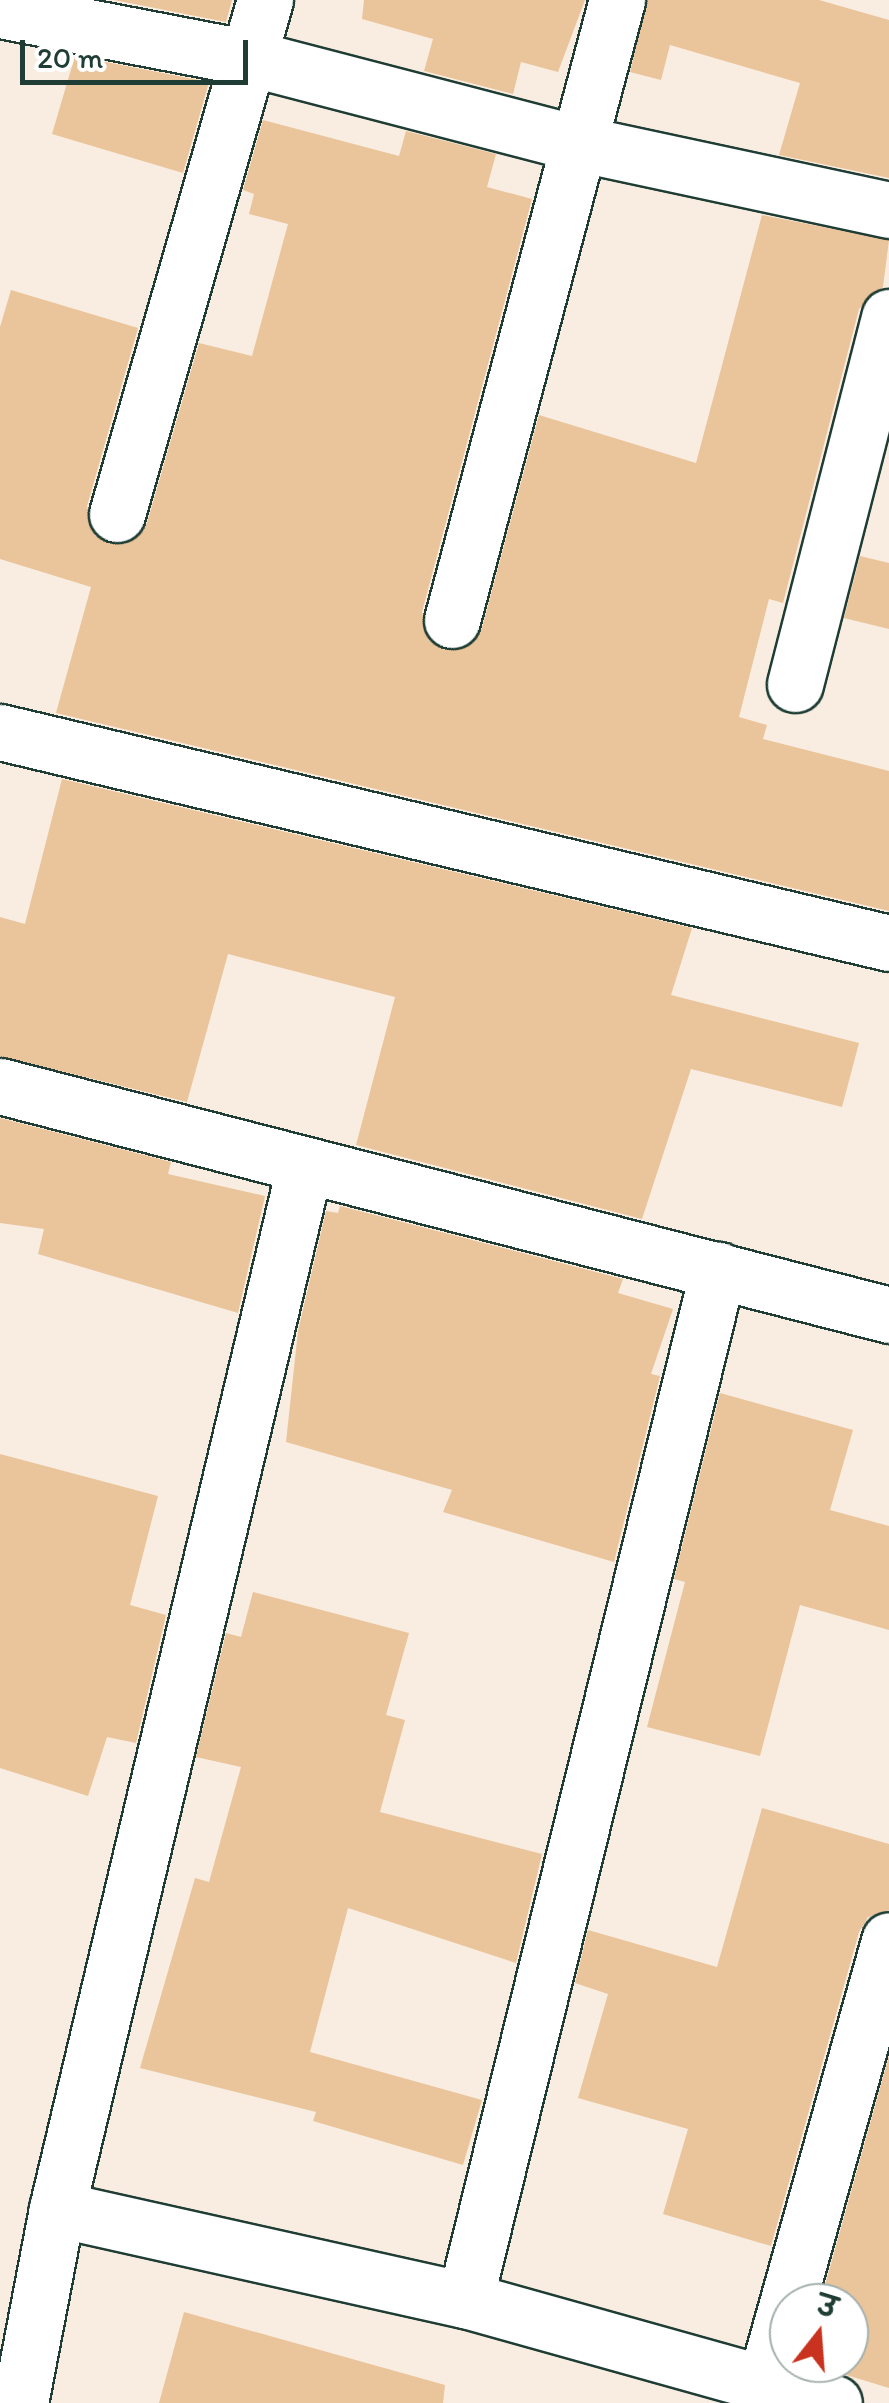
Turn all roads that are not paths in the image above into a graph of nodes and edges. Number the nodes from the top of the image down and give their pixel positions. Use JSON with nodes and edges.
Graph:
{"nodes":[{"id":1,"x":266,"y":0,"type":"edge"},
{"id":2,"x":617,"y":0,"type":"edge"},
{"id":3,"x":0,"y":10,"type":"edge"},
{"id":4,"x":250,"y":58,"type":"junction"},
{"id":5,"x":580,"y":144,"type":"junction"},
{"id":6,"x":889,"y":210,"type":"edge"},
{"id":7,"x":889,"y":317,"type":"edge"},
{"id":8,"x":117,"y":514,"type":"dead end"},
{"id":9,"x":452,"y":620,"type":"dead end"},
{"id":10,"x":795,"y":684,"type":"dead end"},
{"id":11,"x":0,"y":732,"type":"edge"},
{"id":12,"x":889,"y":943,"type":"edge"},
{"id":13,"x":0,"y":1086,"type":"edge"},
{"id":14,"x":305,"y":1165,"type":"junction"},
{"id":15,"x":718,"y":1270,"type":"junction"},
{"id":16,"x":889,"y":1316,"type":"edge"},
{"id":17,"x":889,"y":1940,"type":"edge"},
{"id":18,"x":58,"y":2209,"type":"junction"},
{"id":19,"x":465,"y":2300,"type":"junction"},
{"id":20,"x":764,"y":2386,"type":"junction"},
{"id":21,"x":20,"y":2403,"type":"edge"},
{"id":22,"x":834,"y":2403,"type":"edge"}],
"edges":[{"from":1,"to":4,"type":"street"},
{"from":2,"to":5,"type":"street"},
{"from":3,"to":4,"type":"street"},
{"from":4,"to":5,"type":"street"},
{"from":4,"to":8,"type":"street"},
{"from":5,"to":6,"type":"street"},
{"from":5,"to":9,"type":"street"},
{"from":7,"to":10,"type":"street"},
{"from":11,"to":12,"type":"street"},
{"from":13,"to":14,"type":"street"},
{"from":14,"to":15,"type":"street"},
{"from":14,"to":18,"type":"street"},
{"from":15,"to":16,"type":"street"},
{"from":15,"to":19,"type":"street"},
{"from":17,"to":20,"type":"street"},
{"from":18,"to":19,"type":"street"},
{"from":18,"to":21,"type":"street"},
{"from":19,"to":20,"type":"street"},
{"from":20,"to":22,"type":"street"}]}
